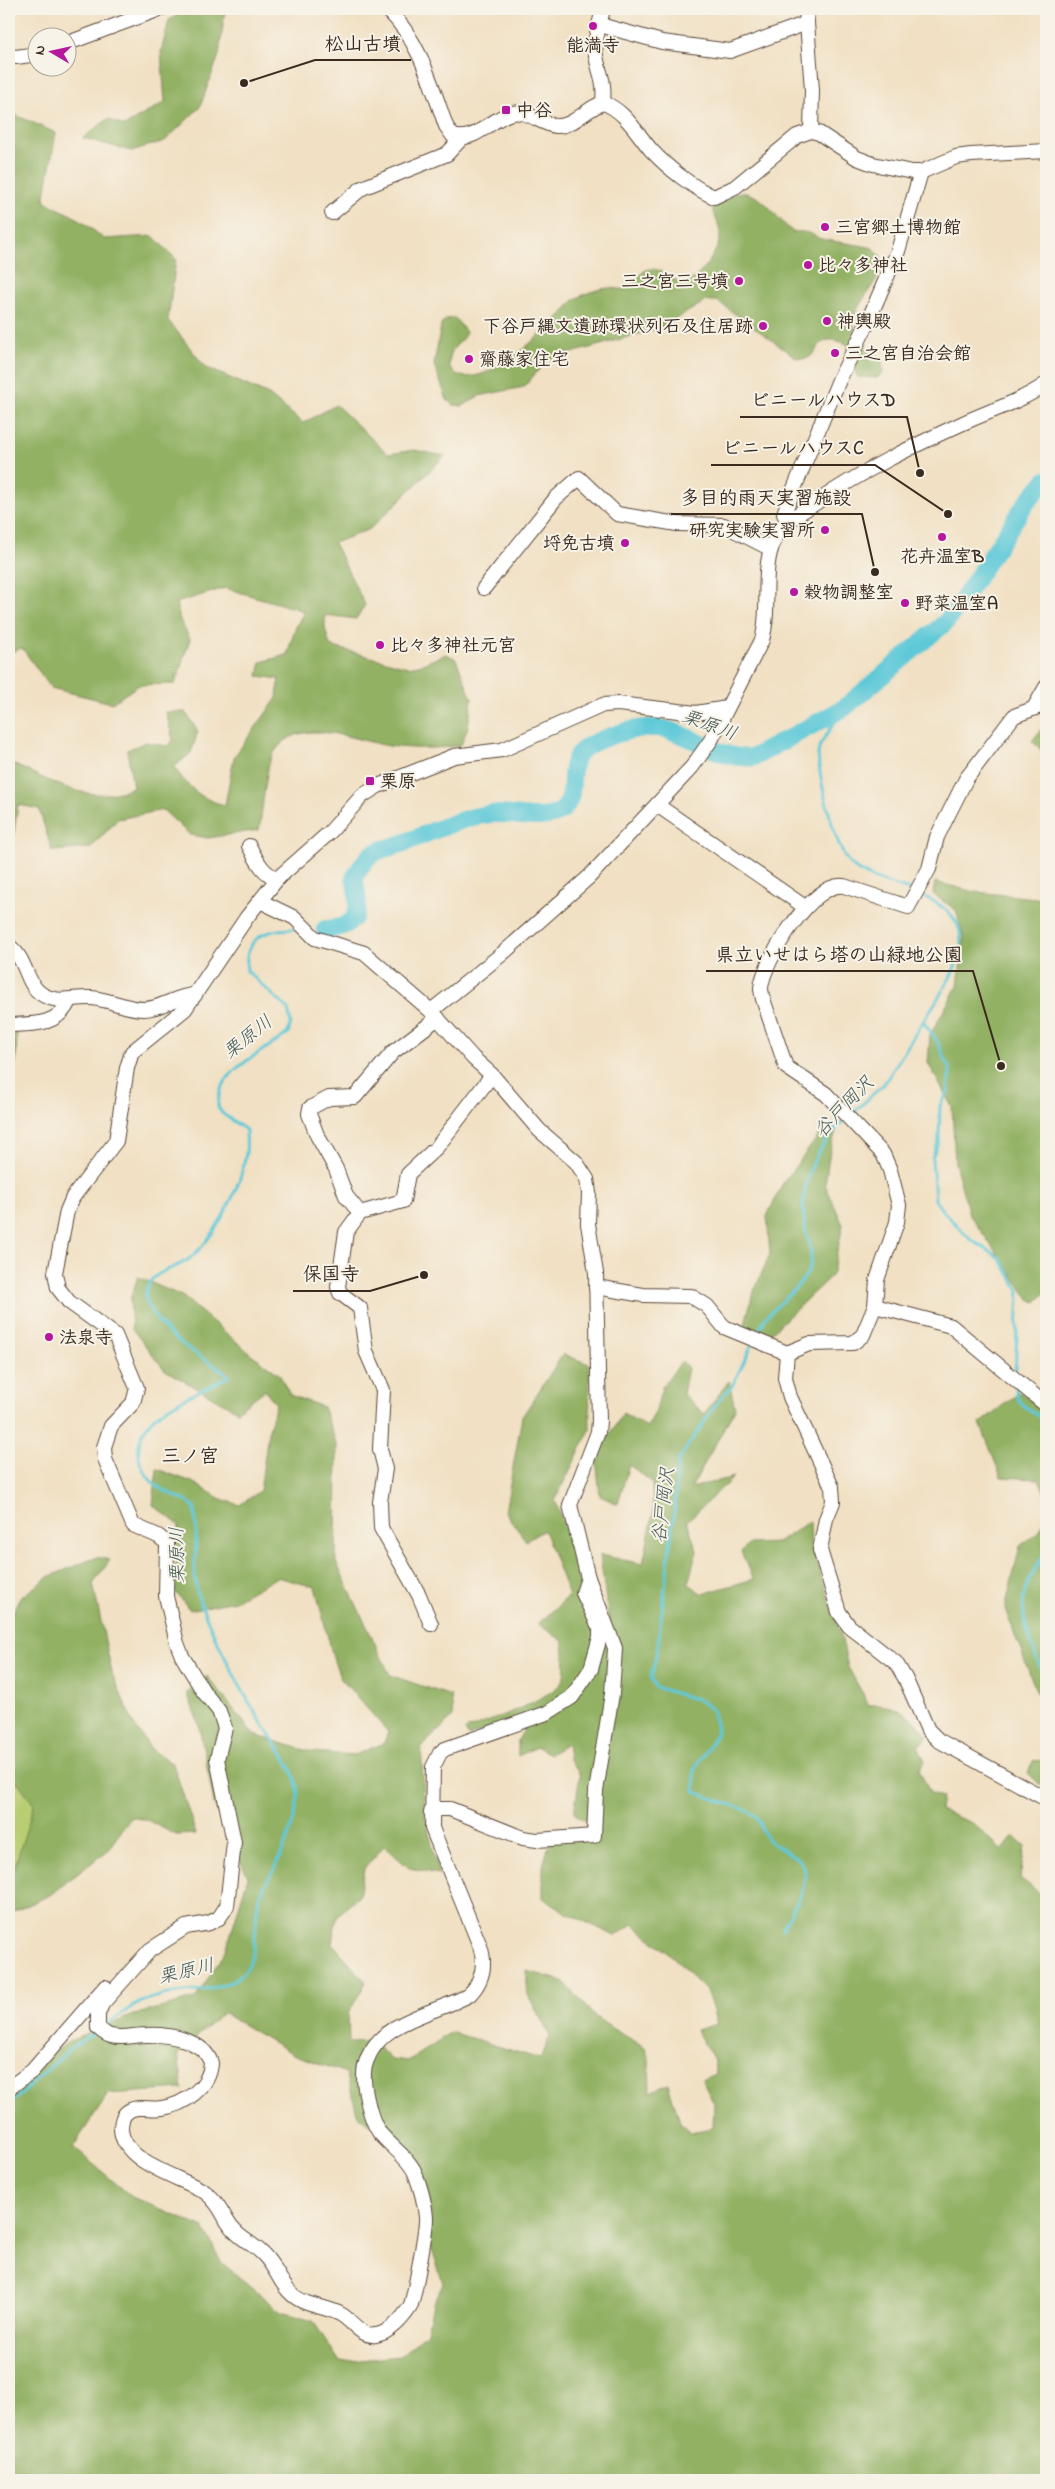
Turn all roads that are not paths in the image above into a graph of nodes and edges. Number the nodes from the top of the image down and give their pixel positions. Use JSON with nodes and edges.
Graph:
{"nodes":[{"id":1,"x":160,"y":9,"type":"edge"},
{"id":2,"x":387,"y":9,"type":"edge"},
{"id":3,"x":603,"y":9,"type":"edge"},
{"id":4,"x":806,"y":9,"type":"edge"},
{"id":5,"x":807,"y":23,"type":"junction"},
{"id":6,"x":600,"y":25,"type":"junction"},
{"id":7,"x":78,"y":39,"type":"edge"},
{"id":8,"x":28,"y":55,"type":"edge"},
{"id":9,"x":9,"y":56,"type":"edge"},
{"id":10,"x":603,"y":103,"type":"junction"},
{"id":11,"x":810,"y":132,"type":"junction"},
{"id":12,"x":462,"y":138,"type":"junction"},
{"id":13,"x":1046,"y":151,"type":"edge"},
{"id":14,"x":921,"y":172,"type":"junction"},
{"id":15,"x":332,"y":213,"type":"dead end"},
{"id":16,"x":1046,"y":384,"type":"edge"},
{"id":17,"x":788,"y":522,"type":"junction"},
{"id":18,"x":771,"y":549,"type":"junction"},
{"id":19,"x":484,"y":588,"type":"dead end"},
{"id":20,"x":1046,"y":687,"type":"edge"},
{"id":21,"x":1040,"y":706,"type":"edge"},
{"id":22,"x":727,"y":708,"type":"junction"},
{"id":23,"x":657,"y":805,"type":"junction"},
{"id":24,"x":249,"y":846,"type":"dead end"},
{"id":25,"x":278,"y":878,"type":"junction"},
{"id":26,"x":260,"y":901,"type":"junction"},
{"id":27,"x":805,"y":907,"type":"junction"},
{"id":28,"x":9,"y":946,"type":"edge"},
{"id":29,"x":195,"y":995,"type":"junction"},
{"id":30,"x":69,"y":1001,"type":"junction"},
{"id":31,"x":435,"y":1014,"type":"junction"},
{"id":32,"x":9,"y":1025,"type":"edge"},
{"id":33,"x":492,"y":1075,"type":"junction"},
{"id":34,"x":360,"y":1214,"type":"junction"},
{"id":35,"x":596,"y":1287,"type":"junction"},
{"id":36,"x":875,"y":1306,"type":"junction"},
{"id":37,"x":787,"y":1353,"type":"junction"},
{"id":38,"x":1046,"y":1405,"type":"edge"},
{"id":39,"x":588,"y":1578,"type":"junction"},
{"id":40,"x":431,"y":1624,"type":"dead end"},
{"id":41,"x":1046,"y":1799,"type":"edge"},
{"id":42,"x":431,"y":1812,"type":"junction"},
{"id":43,"x":128,"y":1975,"type":"junction"},
{"id":44,"x":9,"y":2088,"type":"edge"}],
"edges":[{"from":1,"to":7,"type":"street"},
{"from":2,"to":12,"type":"street"},
{"from":3,"to":6,"type":"street"},
{"from":4,"to":5,"type":"street"},
{"from":5,"to":6,"type":"street"},
{"from":5,"to":11,"type":"street"},
{"from":6,"to":10,"type":"street"},
{"from":8,"to":9,"type":"street"},
{"from":10,"to":11,"type":"street"},
{"from":10,"to":12,"type":"street"},
{"from":11,"to":14,"type":"street"},
{"from":12,"to":15,"type":"street"},
{"from":13,"to":14,"type":"street"},
{"from":14,"to":17,"type":"street"},
{"from":16,"to":17,"type":"street"},
{"from":17,"to":18,"type":"street"},
{"from":18,"to":19,"type":"street"},
{"from":18,"to":22,"type":"street"},
{"from":20,"to":21,"type":"street"},
{"from":21,"to":27,"type":"street"},
{"from":22,"to":23,"type":"street"},
{"from":22,"to":25,"type":"street"},
{"from":23,"to":27,"type":"street"},
{"from":23,"to":31,"type":"street"},
{"from":24,"to":25,"type":"street"},
{"from":25,"to":26,"type":"street"},
{"from":26,"to":29,"type":"street"},
{"from":26,"to":31,"type":"street"},
{"from":27,"to":36,"type":"street"},
{"from":28,"to":30,"type":"street"},
{"from":29,"to":30,"type":"street"},
{"from":29,"to":43,"type":"street"},
{"from":30,"to":32,"type":"street"},
{"from":31,"to":33,"type":"street"},
{"from":31,"to":34,"type":"street"},
{"from":33,"to":34,"type":"street"},
{"from":33,"to":35,"type":"street"},
{"from":34,"to":40,"type":"street"},
{"from":35,"to":37,"type":"street"},
{"from":35,"to":39,"type":"street"},
{"from":36,"to":37,"type":"street"},
{"from":36,"to":38,"type":"street"},
{"from":37,"to":41,"type":"street"},
{"from":39,"to":42,"type":"street"},
{"from":39,"to":42,"type":"street"},
{"from":42,"to":43,"type":"street"},
{"from":43,"to":44,"type":"street"}]}
